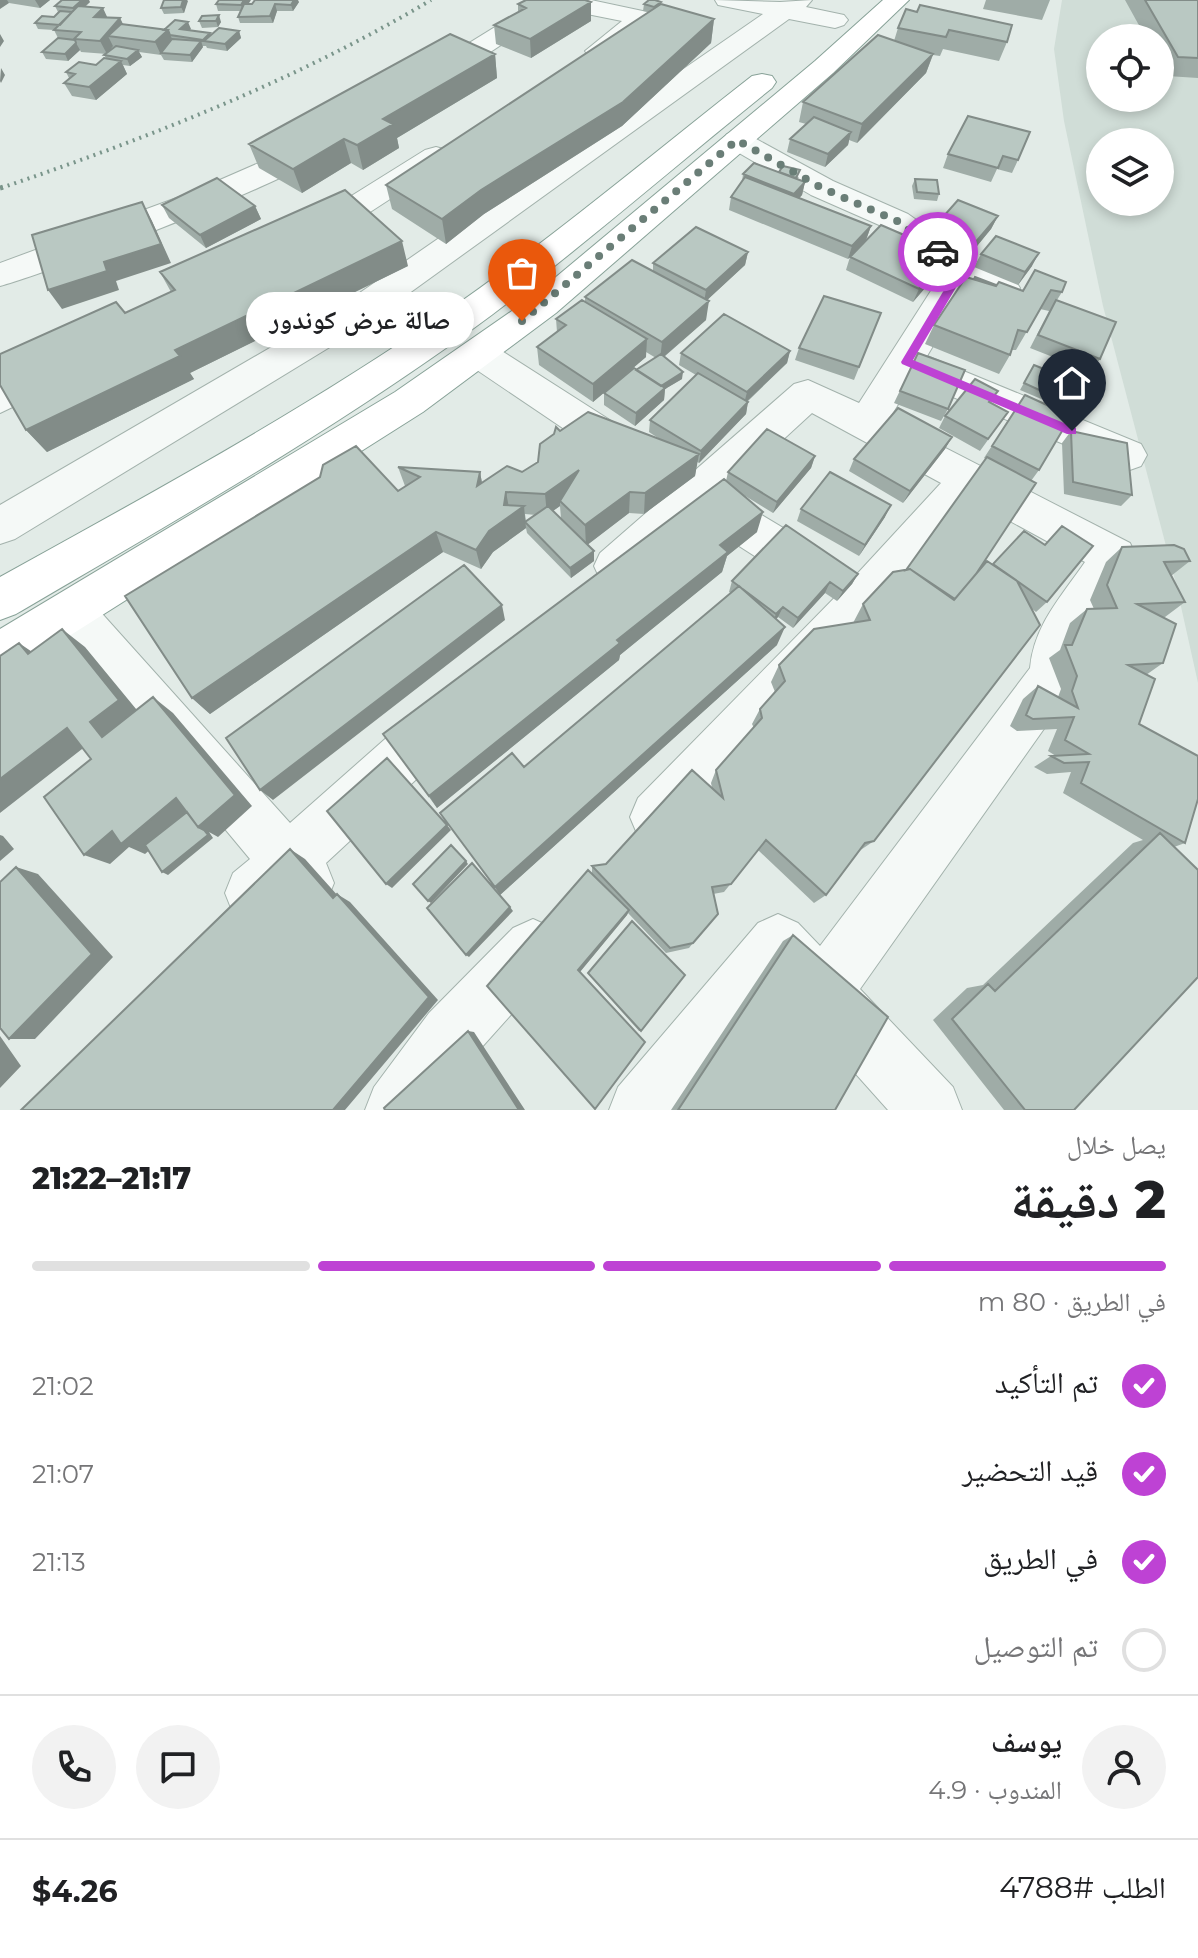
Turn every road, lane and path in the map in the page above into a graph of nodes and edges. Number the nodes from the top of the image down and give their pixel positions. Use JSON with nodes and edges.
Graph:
{"nodes":[{"id":1,"x":555,"y":0,"type":"edge"},
{"id":2,"x":727,"y":0,"type":"edge"},
{"id":3,"x":897,"y":0,"type":"edge"},
{"id":4,"x":792,"y":6,"type":"edge"},
{"id":5,"x":847,"y":10,"type":"edge"},
{"id":6,"x":578,"y":66,"type":"edge"},
{"id":7,"x":408,"y":94,"type":"edge"},
{"id":8,"x":341,"y":134,"type":"edge"},
{"id":9,"x":737,"y":140,"type":"junction"},
{"id":10,"x":457,"y":142,"type":"edge"},
{"id":11,"x":282,"y":252,"type":"edge"},
{"id":12,"x":962,"y":269,"type":"junction"},
{"id":13,"x":0,"y":275,"type":"edge"},
{"id":14,"x":1003,"y":288,"type":"edge"},
{"id":15,"x":478,"y":353,"type":"junction"},
{"id":16,"x":84,"y":355,"type":"edge"},
{"id":17,"x":906,"y":362,"type":"junction"},
{"id":18,"x":0,"y":399,"type":"edge"},
{"id":19,"x":866,"y":424,"type":"junction"},
{"id":20,"x":1127,"y":455,"type":"edge"},
{"id":21,"x":971,"y":478,"type":"junction"},
{"id":22,"x":694,"y":496,"type":"junction"},
{"id":23,"x":0,"y":526,"type":"edge"},
{"id":24,"x":0,"y":600,"type":"edge"},
{"id":25,"x":862,"y":600,"type":"junction"},
{"id":26,"x":577,"y":601,"type":"edge"},
{"id":27,"x":72,"y":612,"type":"junction"},
{"id":28,"x":0,"y":654,"type":"edge"},
{"id":29,"x":484,"y":684,"type":"edge"},
{"id":30,"x":624,"y":852,"type":"edge"},
{"id":31,"x":285,"y":861,"type":"junction"},
{"id":32,"x":570,"y":909,"type":"edge"},
{"id":33,"x":337,"y":916,"type":"edge"},
{"id":34,"x":219,"y":926,"type":"edge"},
{"id":35,"x":823,"y":991,"type":"junction"},
{"id":36,"x":435,"y":1019,"type":"junction"},
{"id":37,"x":486,"y":1078,"type":"edge"},
{"id":38,"x":397,"y":1110,"type":"edge"},
{"id":39,"x":641,"y":1110,"type":"edge"},
{"id":40,"x":930,"y":1110,"type":"edge"}],
"edges":[{"from":1,"to":6,"type":"street"},
{"from":1,"to":7,"type":"street"},
{"from":2,"to":4,"type":"street"},
{"from":3,"to":9,"type":"highway"},
{"from":4,"to":5,"type":"street"},
{"from":4,"to":23,"type":"street"},
{"from":5,"to":24,"type":"highway"},
{"from":8,"to":13,"type":"street"},
{"from":9,"to":12,"type":"street"},
{"from":9,"to":15,"type":"highway"},
{"from":10,"to":11,"type":"street"},
{"from":12,"to":14,"type":"street"},
{"from":12,"to":17,"type":"street"},
{"from":15,"to":22,"type":"street"},
{"from":15,"to":27,"type":"highway"},
{"from":16,"to":18,"type":"street"},
{"from":17,"to":19,"type":"street"},
{"from":17,"to":20,"type":"street"},
{"from":19,"to":21,"type":"street"},
{"from":19,"to":22,"type":"street"},
{"from":21,"to":25,"type":"street"},
{"from":21,"to":35,"type":"street"},
{"from":22,"to":25,"type":"street"},
{"from":22,"to":26,"type":"street"},
{"from":25,"to":30,"type":"street"},
{"from":27,"to":28,"type":"highway"},
{"from":27,"to":31,"type":"street"},
{"from":29,"to":31,"type":"street"},
{"from":31,"to":33,"type":"street"},
{"from":31,"to":34,"type":"street"},
{"from":32,"to":36,"type":"street"},
{"from":35,"to":39,"type":"street"},
{"from":35,"to":40,"type":"street"},
{"from":36,"to":37,"type":"street"},
{"from":36,"to":38,"type":"street"}]}
